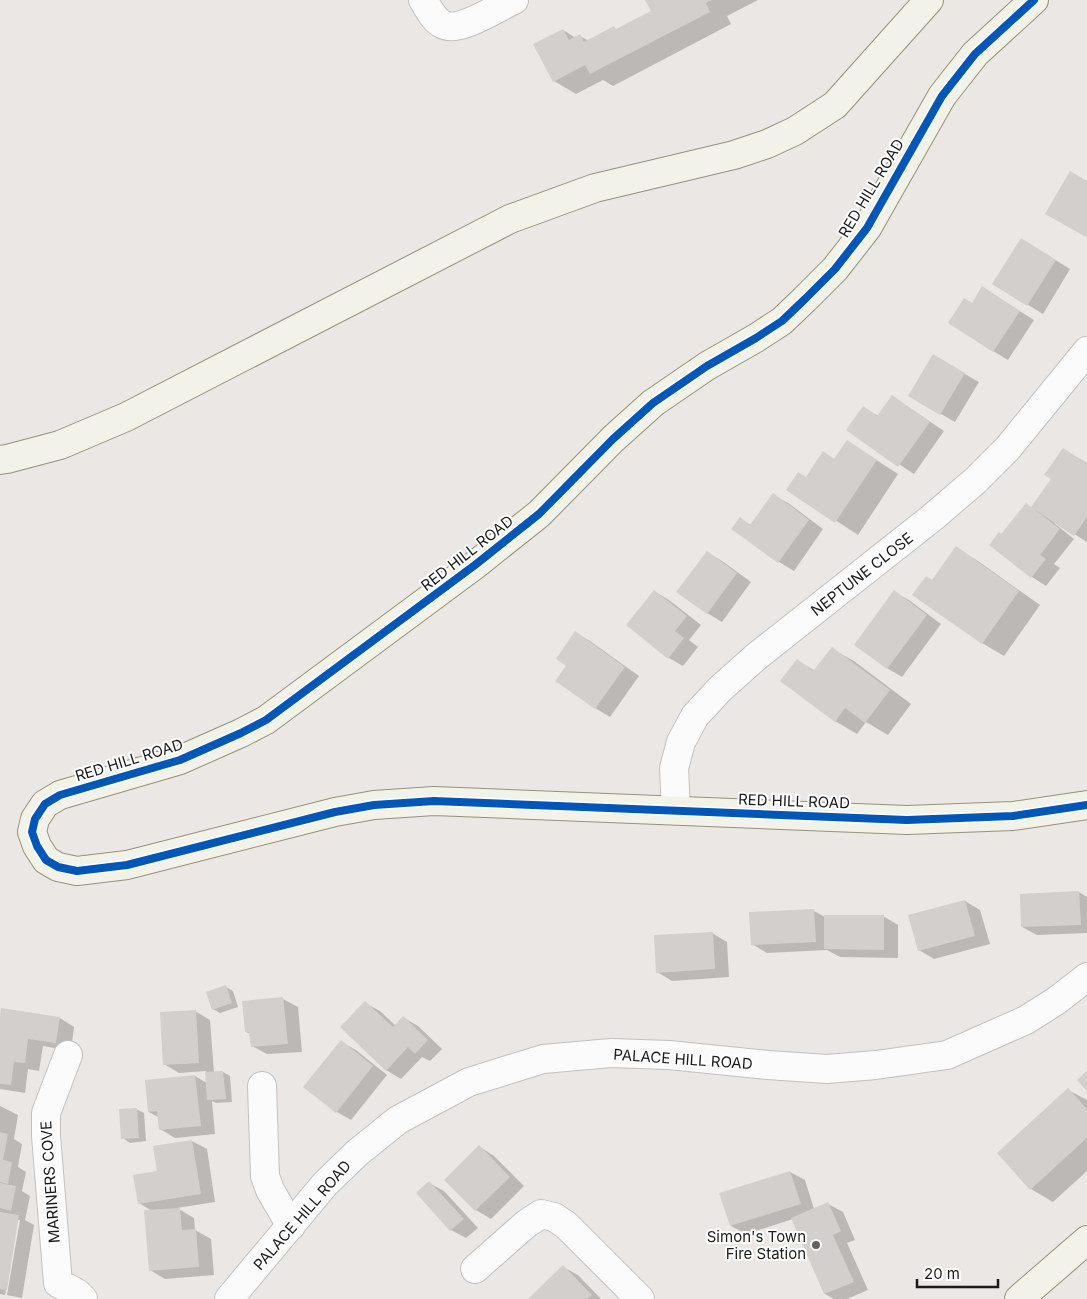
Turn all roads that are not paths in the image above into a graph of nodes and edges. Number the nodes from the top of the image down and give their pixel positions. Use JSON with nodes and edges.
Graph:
{"nodes":[{"id":1,"x":424,"y":0,"type":"edge"},
{"id":2,"x":514,"y":0,"type":"edge"},
{"id":3,"x":929,"y":0,"type":"edge"},
{"id":4,"x":1034,"y":0,"type":"edge"},
{"id":5,"x":1087,"y":351,"type":"edge"},
{"id":6,"x":0,"y":460,"type":"edge"},
{"id":7,"x":1087,"y":805,"type":"edge"},
{"id":8,"x":676,"y":810,"type":"junction"},
{"id":9,"x":1087,"y":978,"type":"edge"},
{"id":10,"x":68,"y":1055,"type":"dead end"},
{"id":11,"x":262,"y":1086,"type":"dead end"},
{"id":12,"x":291,"y":1226,"type":"junction"},
{"id":13,"x":1087,"y":1240,"type":"edge"},
{"id":14,"x":475,"y":1269,"type":"dead end"},
{"id":15,"x":58,"y":1291,"type":"edge"},
{"id":16,"x":83,"y":1299,"type":"edge"},
{"id":17,"x":229,"y":1299,"type":"edge"},
{"id":18,"x":640,"y":1299,"type":"edge"},
{"id":19,"x":1019,"y":1299,"type":"edge"}],
"edges":[{"from":1,"to":2,"type":"street"},
{"from":3,"to":6,"type":"street"},
{"from":4,"to":8,"type":"street","name":"RED HILL ROAD"},
{"from":5,"to":8,"type":"street","name":"NEPTUNE CLOSE"},
{"from":7,"to":8,"type":"street","name":"RED HILL ROAD"},
{"from":9,"to":12,"type":"street","name":"PALACE HILL ROAD"},
{"from":10,"to":15,"type":"street","name":"MARINERS COVE"},
{"from":11,"to":12,"type":"street"},
{"from":12,"to":17,"type":"street","name":"PALACE HILL ROAD"},
{"from":13,"to":19,"type":"street"},
{"from":14,"to":18,"type":"street"},
{"from":15,"to":16,"type":"street","name":"MARINERS COVE"}]}
